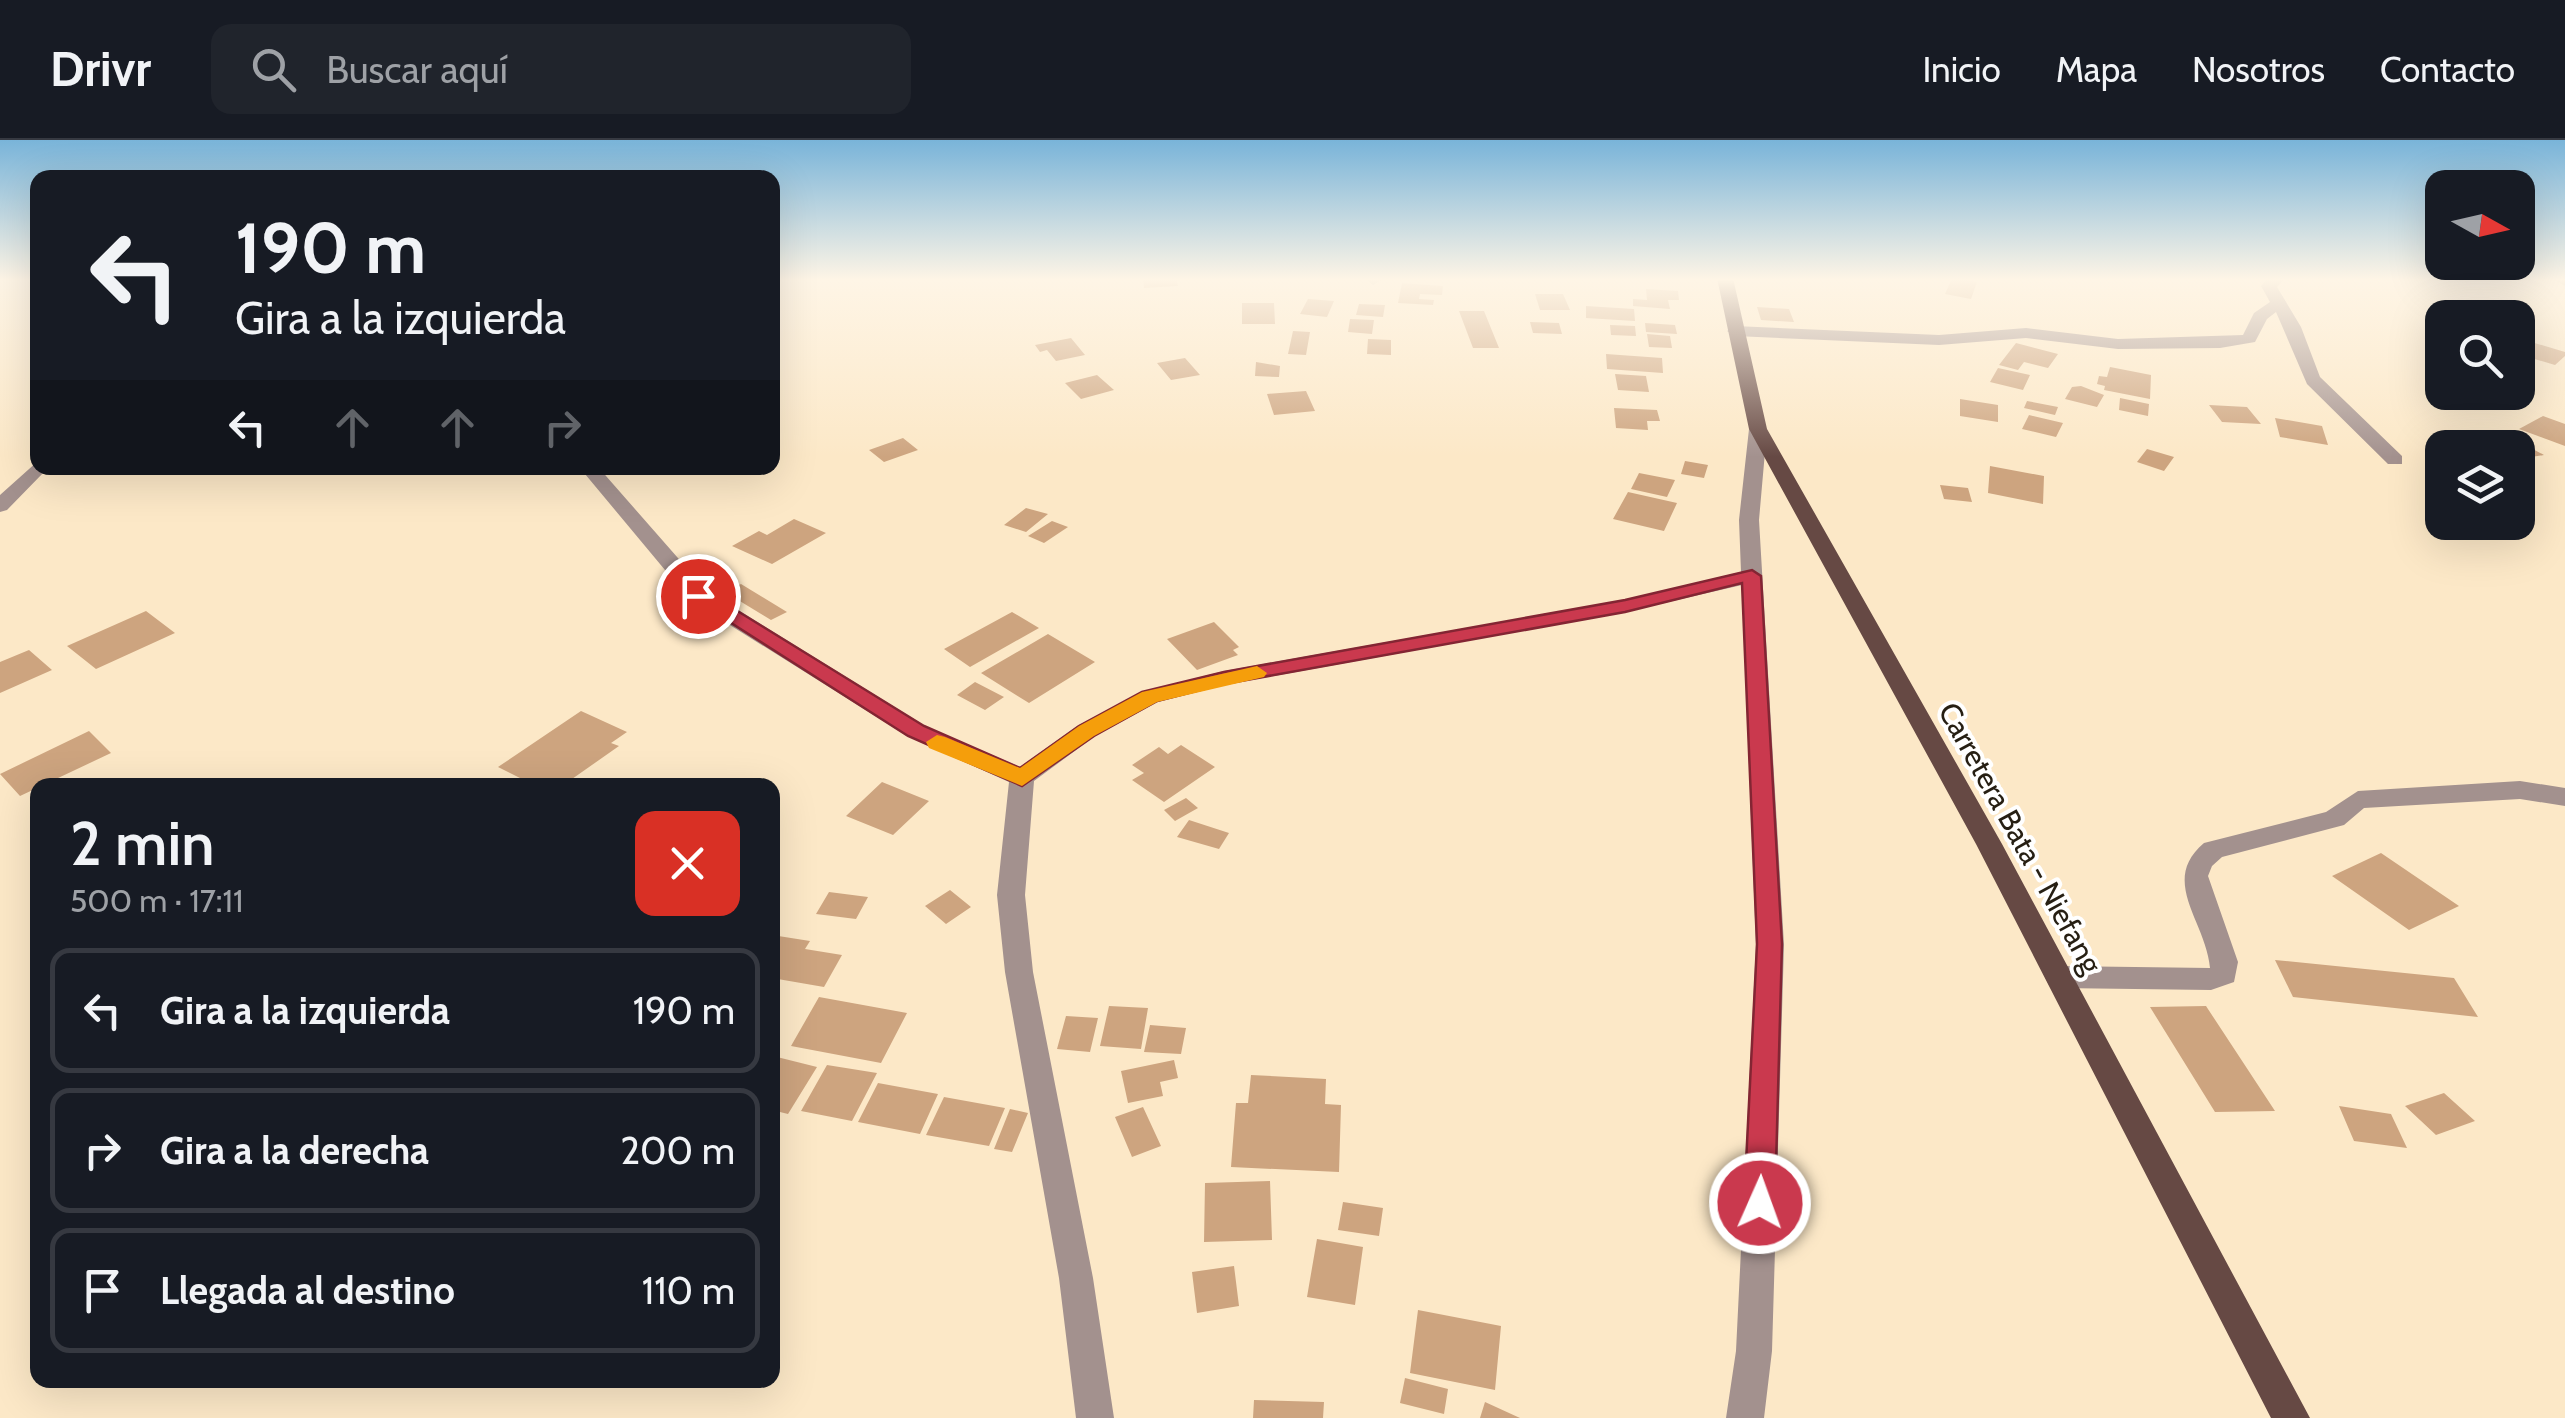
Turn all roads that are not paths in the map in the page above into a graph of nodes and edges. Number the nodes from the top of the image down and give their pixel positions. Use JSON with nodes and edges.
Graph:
{"nodes":[{"id":1,"x":1736,"y":338,"type":"edge"},
{"id":2,"x":1879,"y":338,"type":"edge"},
{"id":3,"x":1968,"y":338,"type":"edge"},
{"id":4,"x":2065,"y":338,"type":"edge"},
{"id":5,"x":2251,"y":338,"type":"edge"},
{"id":6,"x":2295,"y":338,"type":"edge"},
{"id":7,"x":1758,"y":430,"type":"junction"},
{"id":8,"x":2395,"y":460,"type":"dead end"},
{"id":9,"x":30,"y":475,"type":"edge"},
{"id":10,"x":595,"y":475,"type":"edge"},
{"id":11,"x":0,"y":506,"type":"edge"},
{"id":12,"x":1752,"y":576,"type":"junction"},
{"id":13,"x":1022,"y":778,"type":"junction"},
{"id":14,"x":2565,"y":797,"type":"edge"},
{"id":15,"x":2060,"y":978,"type":"junction"},
{"id":16,"x":1095,"y":1418,"type":"edge"},
{"id":17,"x":1745,"y":1418,"type":"edge"},
{"id":18,"x":2292,"y":1418,"type":"edge"}],
"edges":[{"from":1,"to":7,"type":"main road","name":"Carretera Bata - Niefang"},
{"from":2,"to":3,"type":"street"},
{"from":4,"to":5,"type":"street"},
{"from":6,"to":8,"type":"street"},
{"from":7,"to":12,"type":"street"},
{"from":7,"to":15,"type":"main road","name":"Carretera Bata - Niefang"},
{"from":9,"to":11,"type":"street"},
{"from":10,"to":13,"type":"street"},
{"from":12,"to":13,"type":"street"},
{"from":12,"to":17,"type":"street"},
{"from":13,"to":16,"type":"street"},
{"from":14,"to":15,"type":"street"},
{"from":15,"to":18,"type":"main road","name":"Carretera Bata - Niefang"}]}
